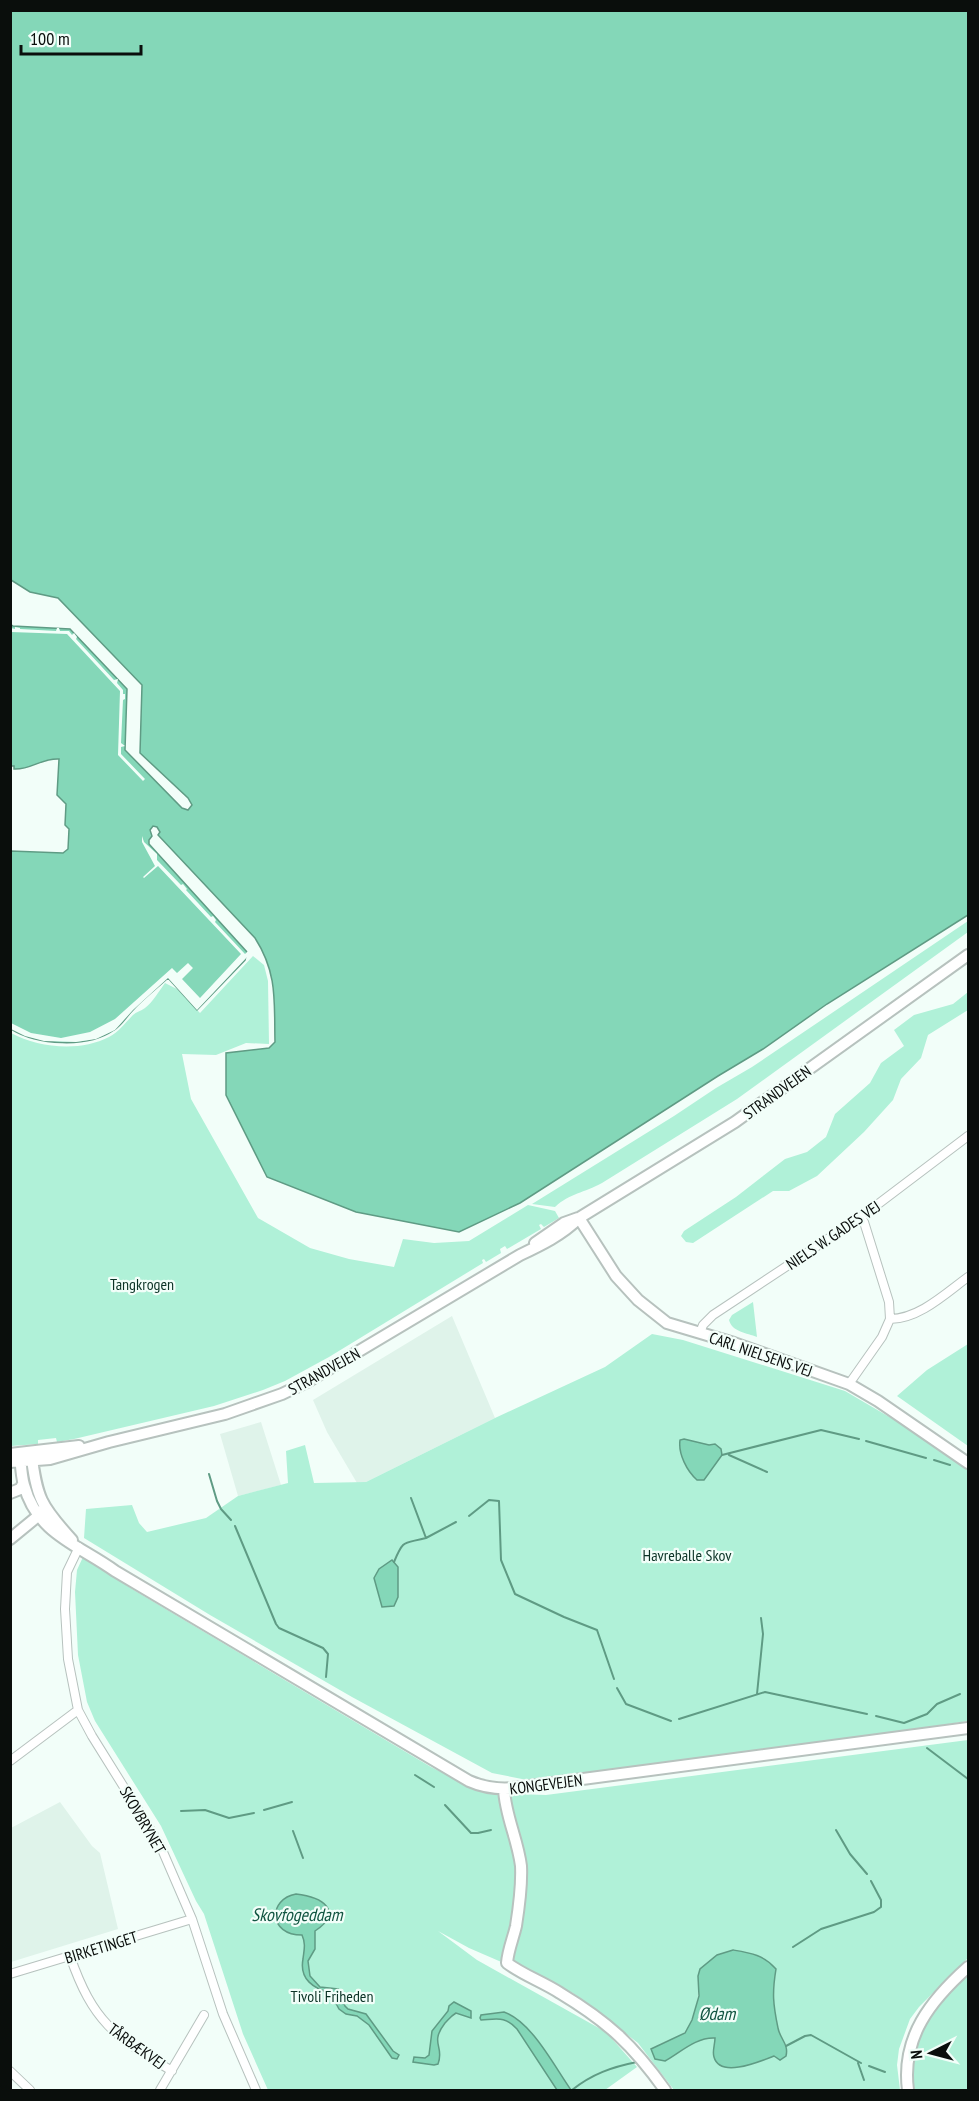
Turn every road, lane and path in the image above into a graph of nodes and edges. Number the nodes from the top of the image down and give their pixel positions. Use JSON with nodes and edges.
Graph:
{"nodes":[{"id":1,"x":969,"y":955,"type":"edge"},
{"id":2,"x":969,"y":1136,"type":"edge"},
{"id":3,"x":861,"y":1217,"type":"junction"},
{"id":4,"x":579,"y":1218,"type":"junction"},
{"id":5,"x":969,"y":1277,"type":"edge"},
{"id":6,"x":890,"y":1319,"type":"junction"},
{"id":7,"x":700,"y":1333,"type":"junction"},
{"id":8,"x":849,"y":1384,"type":"junction"},
{"id":9,"x":21,"y":1457,"type":"edge"},
{"id":10,"x":969,"y":1463,"type":"edge"},
{"id":11,"x":23,"y":1484,"type":"junction"},
{"id":12,"x":10,"y":1493,"type":"edge"},
{"id":13,"x":41,"y":1502,"type":"junction"},
{"id":14,"x":38,"y":1516,"type":"junction"},
{"id":15,"x":10,"y":1539,"type":"edge"},
{"id":16,"x":79,"y":1547,"type":"junction"},
{"id":17,"x":78,"y":1710,"type":"junction"},
{"id":18,"x":969,"y":1728,"type":"edge"},
{"id":19,"x":10,"y":1761,"type":"edge"},
{"id":20,"x":504,"y":1789,"type":"junction"},
{"id":21,"x":192,"y":1919,"type":"junction"},
{"id":22,"x":70,"y":1956,"type":"junction"},
{"id":23,"x":969,"y":1967,"type":"edge"},
{"id":24,"x":10,"y":1974,"type":"edge"},
{"id":25,"x":204,"y":2015,"type":"dead end"},
{"id":26,"x":10,"y":2071,"type":"edge"},
{"id":27,"x":172,"y":2071,"type":"junction"},
{"id":28,"x":30,"y":2091,"type":"edge"},
{"id":29,"x":160,"y":2091,"type":"edge"},
{"id":30,"x":256,"y":2091,"type":"edge"},
{"id":31,"x":665,"y":2091,"type":"edge"},
{"id":32,"x":908,"y":2091,"type":"edge"}],
"edges":[{"from":1,"to":4,"type":"street","name":"STRANDVEJEN"},
{"from":2,"to":3,"type":"street","name":"NIELS W. GADES VEJ"},
{"from":3,"to":6,"type":"street"},
{"from":3,"to":7,"type":"street","name":"NIELS W. GADES VEJ"},
{"from":4,"to":7,"type":"street","name":"CARL NIELSENS VEJ"},
{"from":4,"to":9,"type":"street","name":"STRANDVEJEN"},
{"from":5,"to":6,"type":"street"},
{"from":6,"to":8,"type":"street"},
{"from":7,"to":8,"type":"street","name":"CARL NIELSENS VEJ"},
{"from":8,"to":10,"type":"street","name":"CARL NIELSENS VEJ"},
{"from":9,"to":11,"type":"street"},
{"from":9,"to":13,"type":"street"},
{"from":11,"to":12,"type":"street"},
{"from":11,"to":14,"type":"street"},
{"from":13,"to":14,"type":"street"},
{"from":13,"to":16,"type":"street"},
{"from":14,"to":15,"type":"street"},
{"from":14,"to":16,"type":"street"},
{"from":16,"to":17,"type":"street","name":"SKOVBRYNET"},
{"from":16,"to":20,"type":"street","name":"KONGEVEJEN"},
{"from":17,"to":19,"type":"street"},
{"from":17,"to":21,"type":"street","name":"SKOVBRYNET"},
{"from":18,"to":20,"type":"street","name":"KONGEVEJEN"},
{"from":20,"to":31,"type":"street"},
{"from":21,"to":22,"type":"street","name":"BIRKETINGET"},
{"from":21,"to":30,"type":"street","name":"SKOVBRYNET"},
{"from":22,"to":24,"type":"street","name":"BIRKETINGET"},
{"from":22,"to":27,"type":"street","name":"TÅRBÆKVEJ"},
{"from":23,"to":32,"type":"street"},
{"from":25,"to":27,"type":"street"},
{"from":26,"to":28,"type":"street"},
{"from":27,"to":29,"type":"street"}]}
